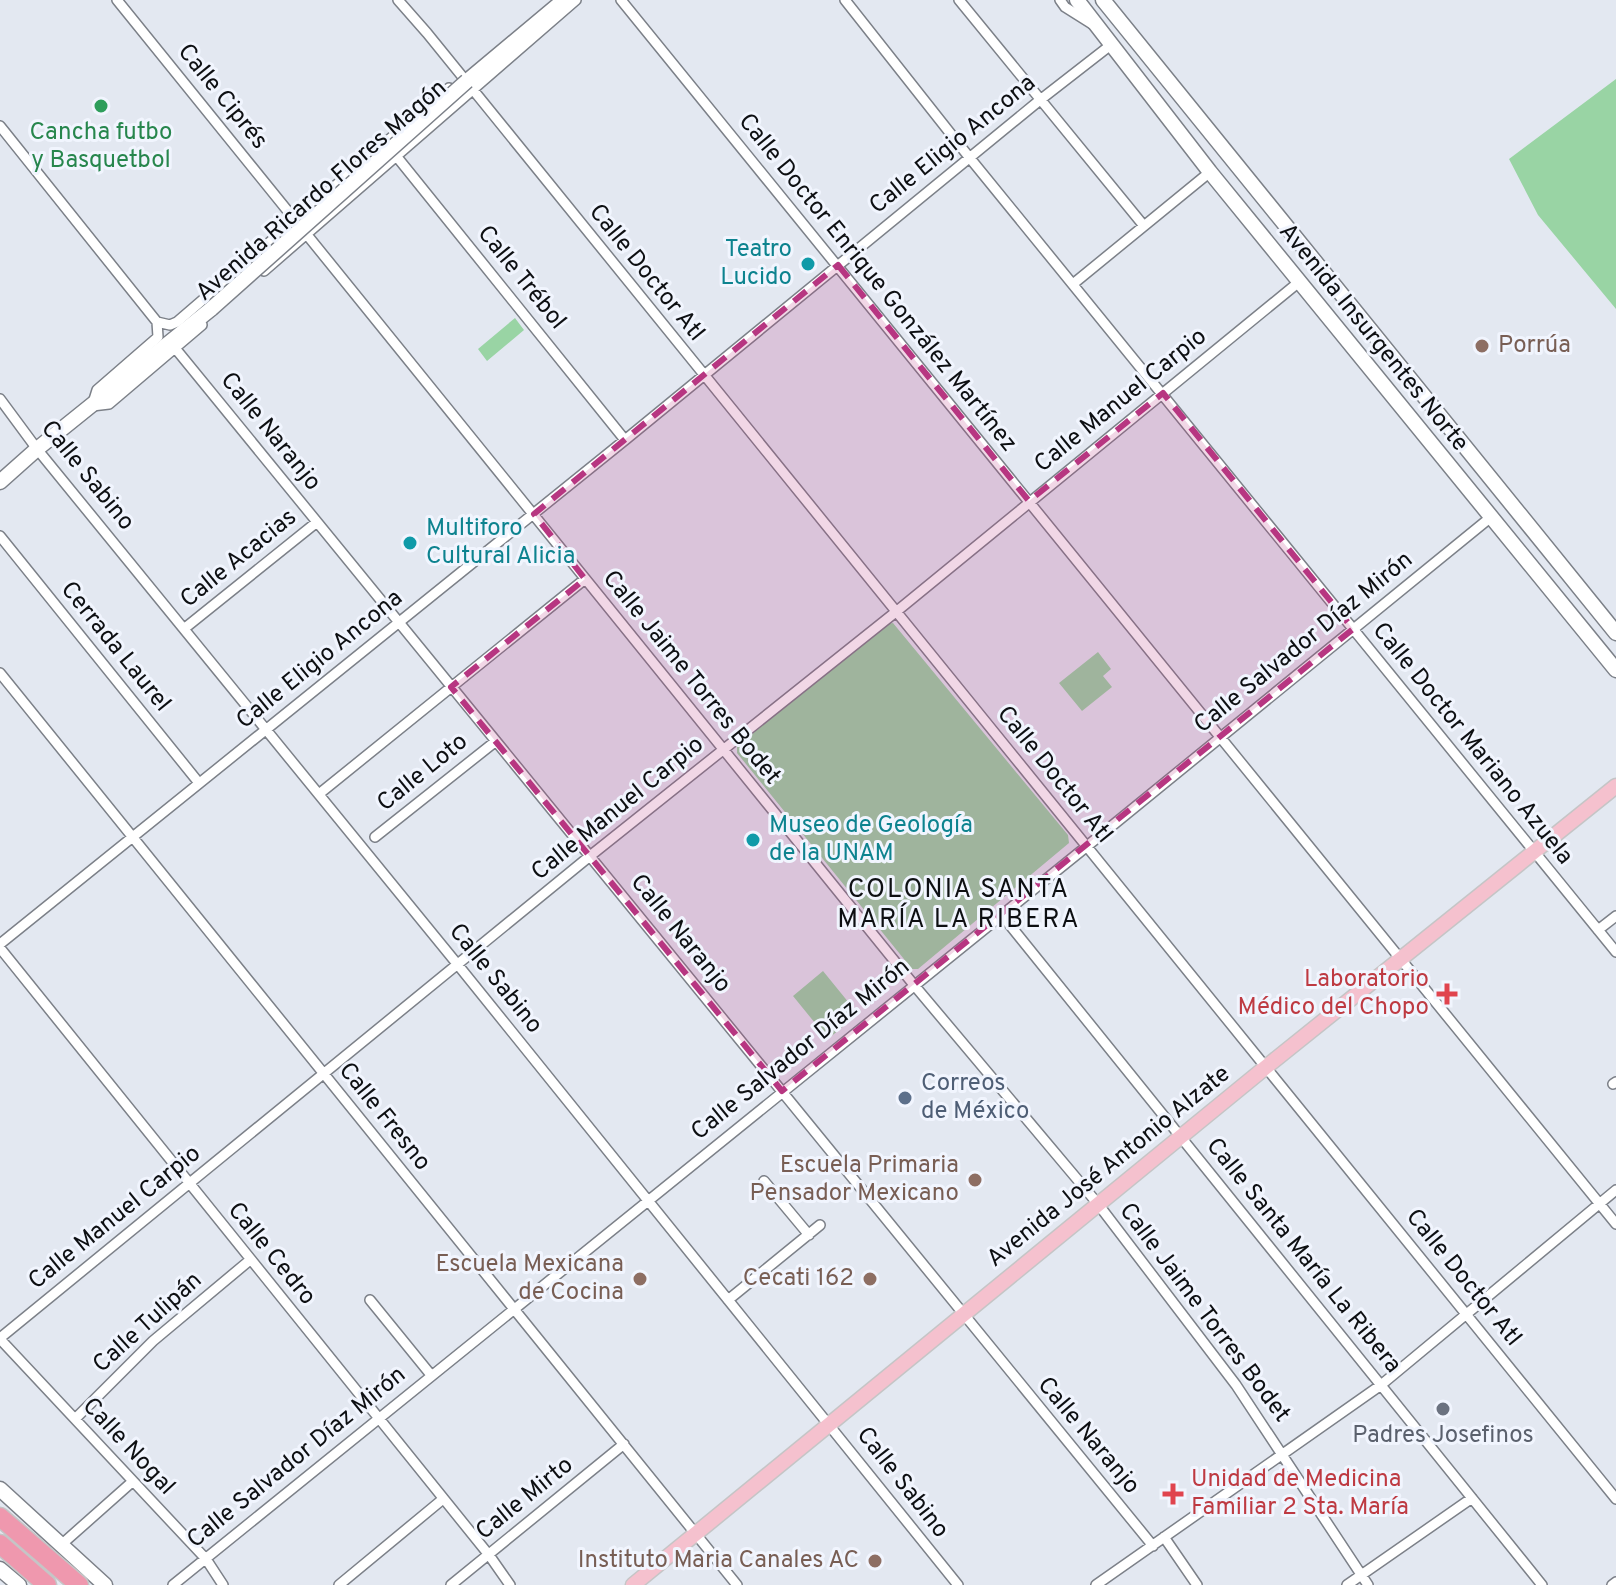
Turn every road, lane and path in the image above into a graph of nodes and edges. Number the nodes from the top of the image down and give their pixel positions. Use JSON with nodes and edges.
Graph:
{"nodes":[{"id":1,"x":117,"y":0,"type":"edge"},
{"id":2,"x":398,"y":0,"type":"edge"},
{"id":3,"x":553,"y":0,"type":"edge"},
{"id":4,"x":564,"y":0,"type":"edge"},
{"id":5,"x":576,"y":0,"type":"edge"},
{"id":6,"x":621,"y":0,"type":"edge"},
{"id":7,"x":845,"y":0,"type":"edge"},
{"id":8,"x":959,"y":0,"type":"edge"},
{"id":9,"x":1060,"y":0,"type":"edge"},
{"id":10,"x":1077,"y":0,"type":"edge"},
{"id":11,"x":1103,"y":0,"type":"edge"},
{"id":12,"x":1101,"y":30,"type":"junction"},
{"id":13,"x":1112,"y":44,"type":"junction"},
{"id":14,"x":461,"y":77,"type":"junction"},
{"id":15,"x":472,"y":90,"type":"junction"},
{"id":16,"x":1040,"y":100,"type":"junction"},
{"id":17,"x":0,"y":126,"type":"edge"},
{"id":18,"x":385,"y":143,"type":"junction"},
{"id":19,"x":396,"y":156,"type":"junction"},
{"id":20,"x":969,"y":157,"type":"junction"},
{"id":21,"x":1210,"y":172,"type":"junction"},
{"id":22,"x":295,"y":221,"type":"junction"},
{"id":23,"x":1144,"y":226,"type":"junction"},
{"id":24,"x":306,"y":234,"type":"junction"},
{"id":25,"x":838,"y":265,"type":"junction"},
{"id":26,"x":1299,"y":282,"type":"junction"},
{"id":27,"x":1073,"y":284,"type":"junction"},
{"id":28,"x":157,"y":322,"type":"junction"},
{"id":29,"x":175,"y":348,"type":"junction"},
{"id":30,"x":703,"y":375,"type":"junction"},
{"id":31,"x":1163,"y":393,"type":"junction"},
{"id":32,"x":0,"y":399,"type":"edge"},
{"id":33,"x":92,"y":406,"type":"junction"},
{"id":34,"x":625,"y":440,"type":"junction"},
{"id":35,"x":37,"y":449,"type":"junction"},
{"id":36,"x":0,"y":482,"type":"edge"},
{"id":37,"x":1029,"y":501,"type":"junction"},
{"id":38,"x":534,"y":514,"type":"junction"},
{"id":39,"x":1491,"y":517,"type":"junction"},
{"id":40,"x":317,"y":522,"type":"junction"},
{"id":41,"x":0,"y":536,"type":"edge"},
{"id":42,"x":585,"y":579,"type":"junction"},
{"id":43,"x":897,"y":611,"type":"junction"},
{"id":44,"x":399,"y":621,"type":"junction"},
{"id":45,"x":185,"y":628,"type":"junction"},
{"id":46,"x":1353,"y":629,"type":"junction"},
{"id":47,"x":1616,"y":633,"type":"edge"},
{"id":48,"x":1616,"y":670,"type":"edge"},
{"id":49,"x":0,"y":673,"type":"edge"},
{"id":50,"x":451,"y":687,"type":"junction"},
{"id":51,"x":267,"y":729,"type":"junction"},
{"id":52,"x":1221,"y":737,"type":"junction"},
{"id":53,"x":496,"y":741,"type":"junction"},
{"id":54,"x":724,"y":749,"type":"junction"},
{"id":55,"x":199,"y":783,"type":"junction"},
{"id":56,"x":1616,"y":786,"type":"edge"},
{"id":57,"x":319,"y":794,"type":"junction"},
{"id":58,"x":132,"y":837,"type":"junction"},
{"id":59,"x":375,"y":837,"type":"dead end"},
{"id":60,"x":1086,"y":847,"type":"junction"},
{"id":61,"x":1535,"y":852,"type":"junction"},
{"id":62,"x":590,"y":856,"type":"junction"},
{"id":63,"x":1001,"y":914,"type":"junction"},
{"id":64,"x":1616,"y":916,"type":"edge"},
{"id":65,"x":1598,"y":930,"type":"junction"},
{"id":66,"x":0,"y":946,"type":"edge"},
{"id":67,"x":1616,"y":952,"type":"edge"},
{"id":68,"x":1401,"y":959,"type":"junction"},
{"id":69,"x":458,"y":965,"type":"junction"},
{"id":70,"x":914,"y":985,"type":"junction"},
{"id":71,"x":1266,"y":1067,"type":"junction"},
{"id":72,"x":323,"y":1074,"type":"junction"},
{"id":73,"x":782,"y":1091,"type":"junction"},
{"id":74,"x":1181,"y":1136,"type":"junction"},
{"id":75,"x":764,"y":1181,"type":"dead end"},
{"id":76,"x":189,"y":1183,"type":"junction"},
{"id":77,"x":1616,"y":1190,"type":"edge"},
{"id":78,"x":647,"y":1200,"type":"junction"},
{"id":79,"x":1599,"y":1203,"type":"junction"},
{"id":80,"x":1098,"y":1204,"type":"junction"},
{"id":81,"x":1616,"y":1224,"type":"edge"},
{"id":82,"x":820,"y":1225,"type":"dead end"},
{"id":83,"x":809,"y":1235,"type":"junction"},
{"id":84,"x":250,"y":1260,"type":"junction"},
{"id":85,"x":370,"y":1300,"type":"dead end"},
{"id":86,"x":728,"y":1300,"type":"junction"},
{"id":87,"x":514,"y":1308,"type":"junction"},
{"id":88,"x":1467,"y":1315,"type":"junction"},
{"id":89,"x":963,"y":1316,"type":"junction"},
{"id":90,"x":0,"y":1338,"type":"edge"},
{"id":91,"x":431,"y":1375,"type":"junction"},
{"id":92,"x":1381,"y":1385,"type":"junction"},
{"id":93,"x":75,"y":1419,"type":"junction"},
{"id":94,"x":378,"y":1419,"type":"junction"},
{"id":95,"x":829,"y":1423,"type":"junction"},
{"id":96,"x":624,"y":1444,"type":"junction"},
{"id":97,"x":1283,"y":1456,"type":"junction"},
{"id":98,"x":132,"y":1482,"type":"junction"},
{"id":99,"x":0,"y":1489,"type":"edge"},
{"id":100,"x":1472,"y":1498,"type":"junction"},
{"id":101,"x":443,"y":1499,"type":"junction"},
{"id":102,"x":1616,"y":1499,"type":"edge"},
{"id":103,"x":0,"y":1517,"type":"edge"},
{"id":104,"x":695,"y":1534,"type":"junction"},
{"id":105,"x":1164,"y":1537,"type":"junction"},
{"id":106,"x":0,"y":1544,"type":"edge"},
{"id":107,"x":1153,"y":1546,"type":"junction"},
{"id":108,"x":56,"y":1553,"type":"junction"},
{"id":109,"x":489,"y":1555,"type":"junction"},
{"id":110,"x":206,"y":1559,"type":"junction"},
{"id":111,"x":0,"y":1569,"type":"edge"},
{"id":112,"x":1361,"y":1575,"type":"junction"},
{"id":113,"x":42,"y":1580,"type":"edge"},
{"id":114,"x":19,"y":1585,"type":"edge"},
{"id":115,"x":79,"y":1585,"type":"edge"},
{"id":116,"x":105,"y":1585,"type":"edge"},
{"id":117,"x":173,"y":1585,"type":"edge"},
{"id":118,"x":223,"y":1585,"type":"edge"},
{"id":119,"x":339,"y":1585,"type":"edge"},
{"id":120,"x":451,"y":1585,"type":"edge"},
{"id":121,"x":510,"y":1585,"type":"edge"},
{"id":122,"x":633,"y":1585,"type":"edge"},
{"id":123,"x":737,"y":1585,"type":"edge"},
{"id":124,"x":958,"y":1585,"type":"edge"},
{"id":125,"x":1096,"y":1585,"type":"edge"},
{"id":126,"x":1197,"y":1585,"type":"edge"},
{"id":127,"x":1347,"y":1585,"type":"edge"},
{"id":128,"x":1368,"y":1585,"type":"edge"},
{"id":129,"x":1542,"y":1585,"type":"edge"}],
"edges":[{"from":1,"to":22,"type":"street","name":"Calle Ciprés"},
{"from":2,"to":14,"type":"street","name":"Calle Doctor Atl"},
{"from":3,"to":14,"type":"street","name":"Avenida Ricardo Flores Magón"},
{"from":4,"to":33,"type":"main road","name":"Avenida Ricardo Flores Magón","bridge":true},
{"from":5,"to":15,"type":"street","name":"Avenida Ricardo Flores Magón"},
{"from":6,"to":25,"type":"street","name":"Calle Doctor Enrique González Martínez"},
{"from":7,"to":20,"type":"street","name":"Calle Doctor Mariano Azuela"},
{"from":8,"to":16,"type":"street"},
{"from":9,"to":12,"type":"street","name":"Avenida Insurgentes Norte"},
{"from":10,"to":12,"type":"main road","name":"Avenida Insurgentes Norte"},
{"from":11,"to":47,"type":"main road","name":"Avenida Insurgentes Norte"},
{"from":12,"to":13,"type":"main road","name":"Avenida Insurgentes Norte"},
{"from":13,"to":16,"type":"street","name":"Calle Eligio Ancona"},
{"from":13,"to":21,"type":"main road","name":"Avenida Insurgentes Norte"},
{"from":14,"to":15,"type":"street","name":"Calle Doctor Atl"},
{"from":14,"to":18,"type":"street","name":"Avenida Ricardo Flores Magón"},
{"from":15,"to":19,"type":"street","name":"Avenida Ricardo Flores Magón"},
{"from":15,"to":30,"type":"street","name":"Calle Doctor Atl"},
{"from":16,"to":20,"type":"street","name":"Calle Eligio Ancona"},
{"from":16,"to":23,"type":"street"},
{"from":17,"to":28,"type":"street"},
{"from":18,"to":19,"type":"street","name":"Calle Trébol"},
{"from":18,"to":22,"type":"street","name":"Avenida Ricardo Flores Magón"},
{"from":19,"to":24,"type":"street","name":"Avenida Ricardo Flores Magón"},
{"from":19,"to":34,"type":"street","name":"Calle Trébol"},
{"from":20,"to":25,"type":"street","name":"Calle Eligio Ancona"},
{"from":20,"to":27,"type":"street","name":"Calle Doctor Mariano Azuela"},
{"from":21,"to":23,"type":"street"},
{"from":21,"to":26,"type":"main road","name":"Avenida Insurgentes Norte"},
{"from":22,"to":24,"type":"street","name":"Calle Jaime Torres Bodet"},
{"from":22,"to":28,"type":"street","name":"Avenida Ricardo Flores Magón"},
{"from":23,"to":27,"type":"street"},
{"from":24,"to":29,"type":"street","name":"Avenida Ricardo Flores Magón"},
{"from":24,"to":38,"type":"street","name":"Calle Jaime Torres Bodet"},
{"from":25,"to":30,"type":"street","name":"Calle Eligio Ancona"},
{"from":25,"to":37,"type":"street","name":"Calle Doctor Enrique González Martínez"},
{"from":26,"to":31,"type":"street","name":"Calle Manuel Carpio"},
{"from":26,"to":39,"type":"main road","name":"Avenida Insurgentes Norte"},
{"from":27,"to":31,"type":"street","name":"Calle Doctor Mariano Azuela"},
{"from":28,"to":33,"type":"street","name":"Avenida Ricardo Flores Magón"},
{"from":29,"to":33,"type":"street","name":"Avenida Ricardo Flores Magón"},
{"from":29,"to":40,"type":"street","name":"Calle Naranjo"},
{"from":30,"to":34,"type":"street","name":"Calle Eligio Ancona"},
{"from":30,"to":43,"type":"street","name":"Calle Doctor Atl"},
{"from":31,"to":37,"type":"street","name":"Calle Manuel Carpio"},
{"from":31,"to":46,"type":"street","name":"Calle Doctor Mariano Azuela"},
{"from":32,"to":35,"type":"street","name":"Calle Sabino"},
{"from":33,"to":35,"type":"main road","name":"Avenida Ricardo Flores Magón"},
{"from":34,"to":38,"type":"street","name":"Calle Eligio Ancona"},
{"from":35,"to":36,"type":"main road","name":"Avenida Ricardo Flores Magón"},
{"from":35,"to":45,"type":"street","name":"Calle Sabino"},
{"from":37,"to":43,"type":"street","name":"Calle Manuel Carpio"},
{"from":37,"to":52,"type":"street","name":"Calle Doctor Enrique González Martínez"},
{"from":38,"to":42,"type":"street","name":"Calle Jaime Torres Bodet"},
{"from":38,"to":44,"type":"street","name":"Calle Eligio Ancona"},
{"from":39,"to":46,"type":"street","name":"Calle Salvador Díaz Mirón"},
{"from":39,"to":48,"type":"main road","name":"Avenida Insurgentes Norte"},
{"from":40,"to":44,"type":"street","name":"Calle Naranjo"},
{"from":40,"to":45,"type":"street","name":"Calle Acacias"},
{"from":41,"to":55,"type":"street","name":"Cerrada Laurel"},
{"from":42,"to":50,"type":"street"},
{"from":42,"to":54,"type":"street","name":"Calle Jaime Torres Bodet"},
{"from":43,"to":54,"type":"street","name":"Calle Manuel Carpio"},
{"from":43,"to":60,"type":"street","name":"Calle Doctor Atl"},
{"from":44,"to":50,"type":"street","name":"Calle Naranjo"},
{"from":44,"to":51,"type":"street","name":"Calle Eligio Ancona"},
{"from":45,"to":51,"type":"street","name":"Calle Sabino"},
{"from":46,"to":52,"type":"street","name":"Calle Salvador Díaz Mirón"},
{"from":46,"to":61,"type":"street","name":"Calle Doctor Mariano Azuela"},
{"from":49,"to":58,"type":"street","name":"Calle Fresno"},
{"from":50,"to":53,"type":"street","name":"Calle Naranjo"},
{"from":50,"to":57,"type":"street"},
{"from":51,"to":55,"type":"street","name":"Calle Eligio Ancona"},
{"from":51,"to":57,"type":"street","name":"Calle Sabino"},
{"from":52,"to":60,"type":"street","name":"Calle Salvador Díaz Mirón"},
{"from":52,"to":68,"type":"street","name":"Calle Doctor Enrique González Martínez"},
{"from":53,"to":59,"type":"street","name":"Calle Loto"},
{"from":53,"to":62,"type":"street","name":"Calle Naranjo"},
{"from":54,"to":62,"type":"street","name":"Calle Manuel Carpio"},
{"from":54,"to":70,"type":"street","name":"Calle Jaime Torres Bodet"},
{"from":55,"to":58,"type":"street","name":"Calle Eligio Ancona"},
{"from":56,"to":61,"type":"main road","name":"Avenida José Antonio Alzate"},
{"from":57,"to":69,"type":"street","name":"Calle Sabino"},
{"from":58,"to":66,"type":"street","name":"Calle Eligio Ancona"},
{"from":58,"to":72,"type":"street","name":"Calle Fresno"},
{"from":60,"to":63,"type":"street","name":"Calle Salvador Díaz Mirón"},
{"from":60,"to":71,"type":"street","name":"Calle Doctor Atl"},
{"from":61,"to":65,"type":"street","name":"Calle Doctor Mariano Azuela"},
{"from":61,"to":68,"type":"main road","name":"Avenida José Antonio Alzate"},
{"from":62,"to":69,"type":"street","name":"Calle Manuel Carpio"},
{"from":62,"to":73,"type":"street","name":"Calle Naranjo"},
{"from":63,"to":70,"type":"street","name":"Calle Salvador Díaz Mirón"},
{"from":63,"to":74,"type":"street","name":"Calle Santa María La Ribera"},
{"from":64,"to":65,"type":"street"},
{"from":65,"to":67,"type":"street","name":"Calle Doctor Mariano Azuela"},
{"from":66,"to":76,"type":"street","name":"Calle Cedro"},
{"from":68,"to":71,"type":"main road","name":"Avenida José Antonio Alzate"},
{"from":68,"to":79,"type":"street","name":"Calle Doctor Enrique González Martínez"},
{"from":69,"to":72,"type":"street","name":"Calle Manuel Carpio"},
{"from":69,"to":78,"type":"street","name":"Calle Sabino"},
{"from":70,"to":73,"type":"street","name":"Calle Salvador Díaz Mirón"},
{"from":70,"to":80,"type":"street","name":"Calle Jaime Torres Bodet"},
{"from":71,"to":74,"type":"main road","name":"Avenida José Antonio Alzate"},
{"from":71,"to":88,"type":"street","name":"Calle Doctor Atl"},
{"from":72,"to":76,"type":"street","name":"Calle Manuel Carpio"},
{"from":72,"to":87,"type":"street","name":"Calle Fresno"},
{"from":73,"to":78,"type":"street","name":"Calle Salvador Díaz Mirón"},
{"from":73,"to":89,"type":"street","name":"Calle Naranjo"},
{"from":74,"to":80,"type":"main road","name":"Avenida José Antonio Alzate"},
{"from":74,"to":92,"type":"street","name":"Calle Santa María La Ribera"},
{"from":75,"to":83,"type":"street"},
{"from":76,"to":84,"type":"street","name":"Calle Cedro"},
{"from":76,"to":90,"type":"street","name":"Calle Manuel Carpio"},
{"from":77,"to":79,"type":"street"},
{"from":78,"to":86,"type":"street","name":"Calle Sabino"},
{"from":78,"to":87,"type":"street","name":"Calle Salvador Díaz Mirón"},
{"from":79,"to":81,"type":"street","name":"Calle Doctor Enrique González Martínez"},
{"from":79,"to":88,"type":"street"},
{"from":80,"to":89,"type":"main road","name":"Avenida José Antonio Alzate"},
{"from":80,"to":97,"type":"street","name":"Calle Jaime Torres Bodet"},
{"from":82,"to":83,"type":"street"},
{"from":83,"to":86,"type":"street"},
{"from":84,"to":93,"type":"street","name":"Calle Tulipán"},
{"from":84,"to":94,"type":"street","name":"Calle Cedro"},
{"from":85,"to":91,"type":"street"},
{"from":86,"to":95,"type":"street","name":"Calle Sabino"},
{"from":87,"to":91,"type":"street","name":"Calle Salvador Díaz Mirón"},
{"from":87,"to":96,"type":"street","name":"Calle Fresno"},
{"from":88,"to":92,"type":"street"},
{"from":88,"to":102,"type":"street","name":"Calle Doctor Atl"},
{"from":89,"to":95,"type":"main road","name":"Avenida José Antonio Alzate"},
{"from":89,"to":107,"type":"street","name":"Calle Naranjo"},
{"from":90,"to":93,"type":"street","name":"Calle Nogal"},
{"from":91,"to":94,"type":"street","name":"Calle Salvador Díaz Mirón"},
{"from":92,"to":97,"type":"street"},
{"from":92,"to":100,"type":"street","name":"Calle Santa María La Ribera"},
{"from":93,"to":98,"type":"street","name":"Calle Nogal"},
{"from":94,"to":101,"type":"street","name":"Calle Cedro"},
{"from":94,"to":110,"type":"street","name":"Calle Salvador Díaz Mirón"},
{"from":95,"to":104,"type":"main road","name":"Avenida José Antonio Alzate"},
{"from":95,"to":124,"type":"street","name":"Calle Sabino"},
{"from":96,"to":104,"type":"street","name":"Calle Fresno"},
{"from":96,"to":109,"type":"street","name":"Calle Mirto"},
{"from":97,"to":105,"type":"street"},
{"from":97,"to":112,"type":"street","name":"Calle Jaime Torres Bodet"},
{"from":98,"to":108,"type":"street"},
{"from":98,"to":110,"type":"street","name":"Calle Nogal"},
{"from":99,"to":108,"type":"main road"},
{"from":100,"to":112,"type":"street"},
{"from":100,"to":129,"type":"street","name":"Calle Santa María La Ribera"},
{"from":101,"to":109,"type":"street","name":"Calle Cedro"},
{"from":101,"to":119,"type":"street"},
{"from":103,"to":108,"type":"highway"},
{"from":104,"to":122,"type":"main road","name":"Avenida José Antonio Alzate"},
{"from":104,"to":123,"type":"street","name":"Calle Fresno"},
{"from":105,"to":107,"type":"street"},
{"from":105,"to":126,"type":"street"},
{"from":106,"to":113,"type":"highway"},
{"from":107,"to":125,"type":"street"},
{"from":108,"to":115,"type":"highway"},
{"from":108,"to":116,"type":"main road"},
{"from":109,"to":120,"type":"street","name":"Calle Mirto"},
{"from":109,"to":121,"type":"street","name":"Calle Cedro"},
{"from":110,"to":117,"type":"street","name":"Calle Salvador Díaz Mirón"},
{"from":110,"to":118,"type":"street","name":"Calle Nogal"},
{"from":111,"to":114,"type":"main road"},
{"from":112,"to":127,"type":"street"},
{"from":112,"to":128,"type":"street","name":"Calle Jaime Torres Bodet"}]}
